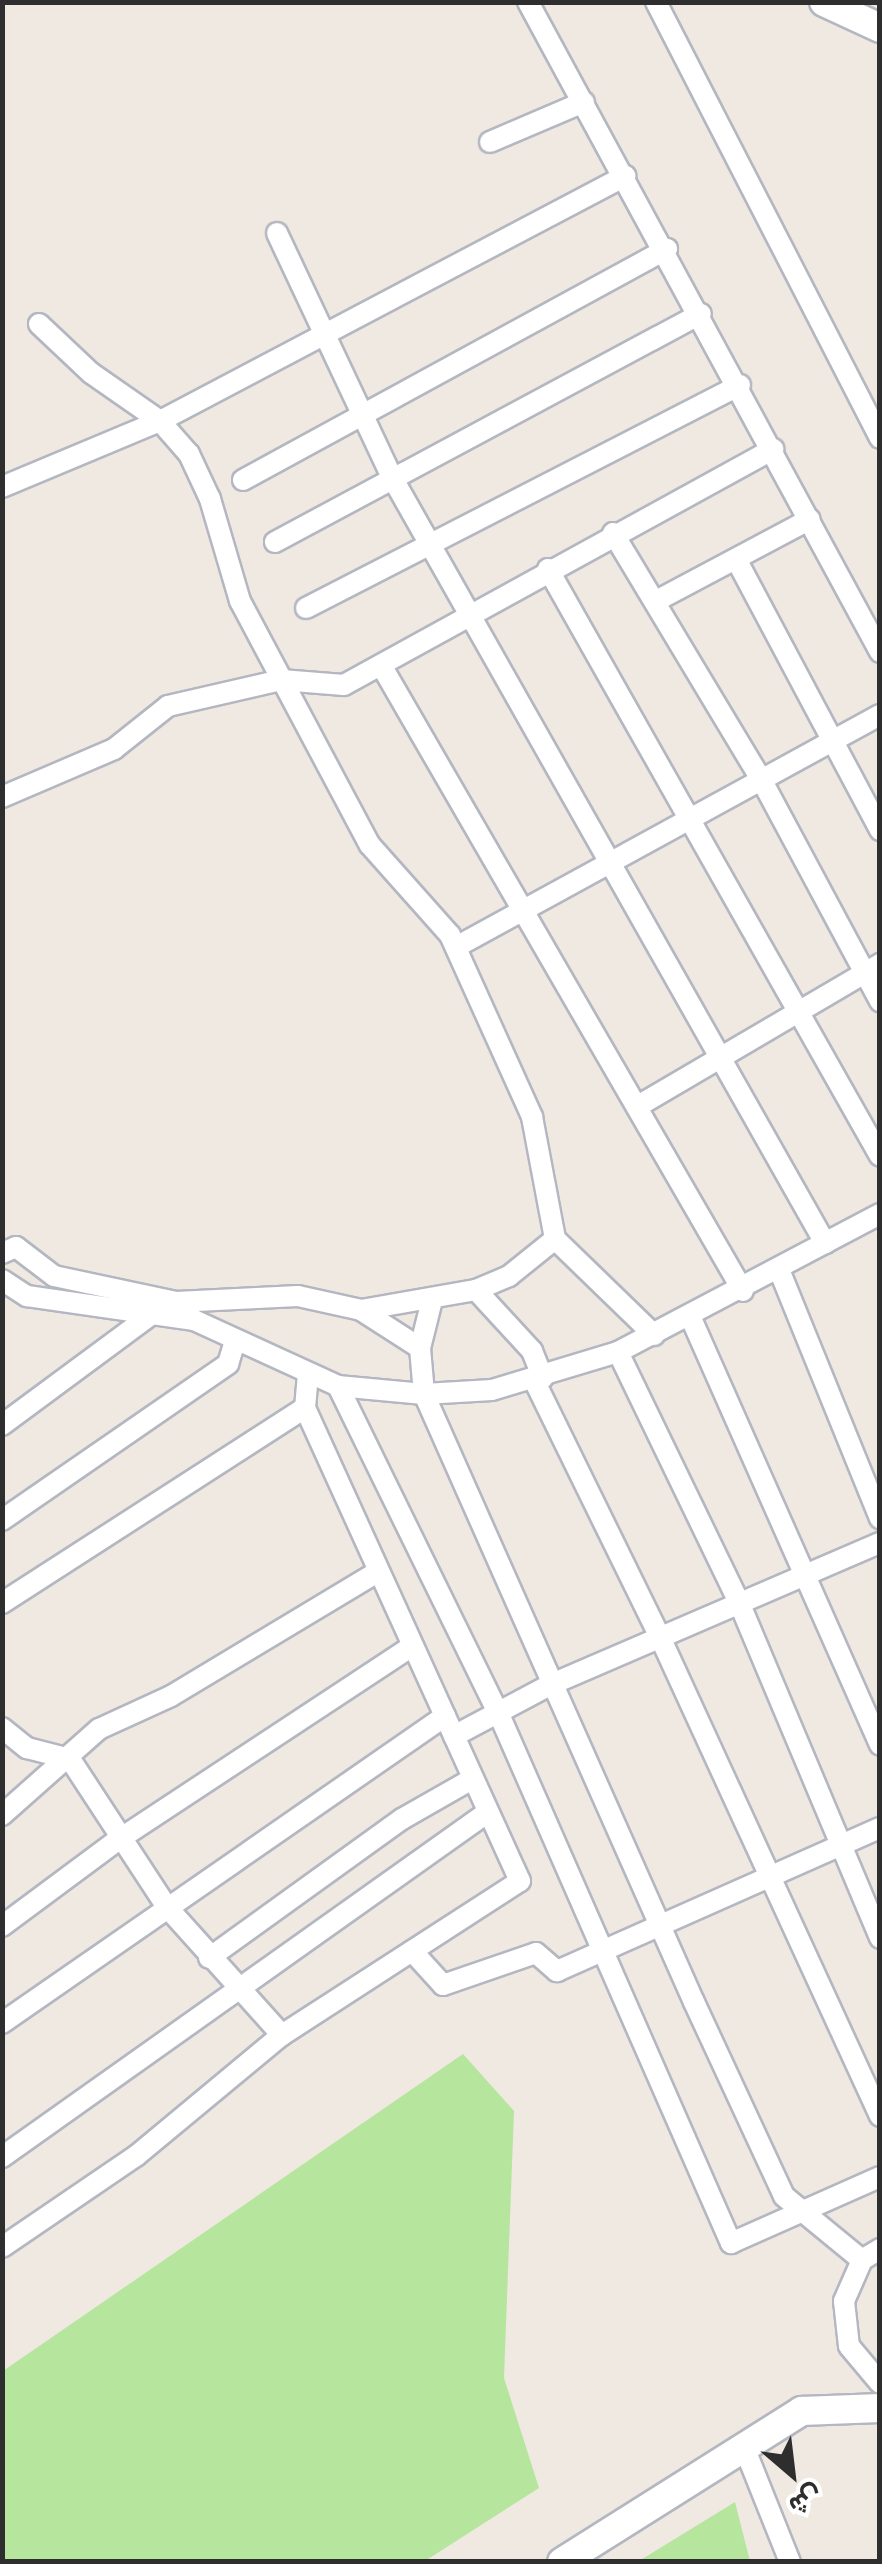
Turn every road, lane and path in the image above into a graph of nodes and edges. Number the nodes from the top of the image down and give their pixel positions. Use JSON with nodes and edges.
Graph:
{"nodes":[{"id":1,"x":528,"y":2,"type":"edge"},
{"id":2,"x":656,"y":2,"type":"edge"},
{"id":3,"x":824,"y":2,"type":"edge"},
{"id":4,"x":880,"y":28,"type":"edge"},
{"id":5,"x":584,"y":102,"type":"junction"},
{"id":6,"x":490,"y":142,"type":"dead end"},
{"id":7,"x":625,"y":176,"type":"junction"},
{"id":8,"x":277,"y":233,"type":"dead end"},
{"id":9,"x":667,"y":250,"type":"junction"},
{"id":10,"x":701,"y":314,"type":"junction"},
{"id":11,"x":39,"y":324,"type":"dead end"},
{"id":12,"x":324,"y":338,"type":"junction"},
{"id":13,"x":740,"y":385,"type":"junction"},
{"id":14,"x":364,"y":413,"type":"junction"},
{"id":15,"x":160,"y":421,"type":"junction"},
{"id":16,"x":880,"y":438,"type":"edge"},
{"id":17,"x":773,"y":449,"type":"junction"},
{"id":18,"x":393,"y":479,"type":"junction"},
{"id":19,"x":243,"y":480,"type":"dead end"},
{"id":20,"x":2,"y":487,"type":"edge"},
{"id":21,"x":810,"y":519,"type":"junction"},
{"id":22,"x":612,"y":533,"type":"junction"},
{"id":23,"x":275,"y":542,"type":"dead end"},
{"id":24,"x":428,"y":543,"type":"junction"},
{"id":25,"x":736,"y":559,"type":"junction"},
{"id":26,"x":548,"y":569,"type":"junction"},
{"id":27,"x":656,"y":601,"type":"junction"},
{"id":28,"x":306,"y":608,"type":"dead end"},
{"id":29,"x":469,"y":614,"type":"junction"},
{"id":30,"x":880,"y":652,"type":"edge"},
{"id":31,"x":382,"y":666,"type":"junction"},
{"id":32,"x":281,"y":680,"type":"junction"},
{"id":33,"x":880,"y":715,"type":"edge"},
{"id":34,"x":830,"y":742,"type":"junction"},
{"id":35,"x":762,"y":781,"type":"junction"},
{"id":36,"x":2,"y":798,"type":"edge"},
{"id":37,"x":688,"y":824,"type":"junction"},
{"id":38,"x":880,"y":830,"type":"edge"},
{"id":39,"x":612,"y":865,"type":"junction"},
{"id":40,"x":524,"y":912,"type":"junction"},
{"id":41,"x":456,"y":947,"type":"junction"},
{"id":42,"x":873,"y":968,"type":"edge"},
{"id":43,"x":880,"y":1001,"type":"edge"},
{"id":44,"x":800,"y":1012,"type":"junction"},
{"id":45,"x":718,"y":1057,"type":"junction"},
{"id":46,"x":638,"y":1106,"type":"junction"},
{"id":47,"x":880,"y":1156,"type":"edge"},
{"id":48,"x":877,"y":1221,"type":"edge"},
{"id":49,"x":555,"y":1238,"type":"junction"},
{"id":50,"x":825,"y":1243,"type":"junction"},
{"id":51,"x":2,"y":1254,"type":"edge"},
{"id":52,"x":780,"y":1272,"type":"junction"},
{"id":53,"x":2,"y":1280,"type":"edge"},
{"id":54,"x":476,"y":1290,"type":"junction"},
{"id":55,"x":743,"y":1290,"type":"junction"},
{"id":56,"x":432,"y":1300,"type":"junction"},
{"id":57,"x":360,"y":1310,"type":"junction"},
{"id":58,"x":690,"y":1316,"type":"junction"},
{"id":59,"x":148,"y":1317,"type":"junction"},
{"id":60,"x":654,"y":1335,"type":"junction"},
{"id":61,"x":235,"y":1341,"type":"junction"},
{"id":62,"x":420,"y":1348,"type":"junction"},
{"id":63,"x":618,"y":1352,"type":"junction"},
{"id":64,"x":308,"y":1375,"type":"junction"},
{"id":65,"x":539,"y":1380,"type":"junction"},
{"id":66,"x":338,"y":1386,"type":"junction"},
{"id":67,"x":424,"y":1394,"type":"junction"},
{"id":68,"x":305,"y":1408,"type":"junction"},
{"id":69,"x":2,"y":1424,"type":"edge"},
{"id":70,"x":880,"y":1518,"type":"edge"},
{"id":71,"x":2,"y":1520,"type":"edge"},
{"id":72,"x":880,"y":1543,"type":"edge"},
{"id":73,"x":376,"y":1572,"type":"junction"},
{"id":74,"x":806,"y":1578,"type":"junction"},
{"id":75,"x":2,"y":1603,"type":"edge"},
{"id":76,"x":741,"y":1607,"type":"junction"},
{"id":77,"x":660,"y":1637,"type":"junction"},
{"id":78,"x":412,"y":1646,"type":"junction"},
{"id":79,"x":552,"y":1684,"type":"junction"},
{"id":80,"x":498,"y":1712,"type":"junction"},
{"id":81,"x":444,"y":1716,"type":"junction"},
{"id":82,"x":2,"y":1728,"type":"edge"},
{"id":83,"x":454,"y":1736,"type":"junction"},
{"id":84,"x":880,"y":1744,"type":"edge"},
{"id":85,"x":70,"y":1758,"type":"junction"},
{"id":86,"x":472,"y":1779,"type":"junction"},
{"id":87,"x":488,"y":1812,"type":"junction"},
{"id":88,"x":2,"y":1816,"type":"edge"},
{"id":89,"x":880,"y":1828,"type":"edge"},
{"id":90,"x":118,"y":1840,"type":"junction"},
{"id":91,"x":838,"y":1846,"type":"junction"},
{"id":92,"x":766,"y":1878,"type":"junction"},
{"id":93,"x":167,"y":1906,"type":"junction"},
{"id":94,"x":659,"y":1922,"type":"junction"},
{"id":95,"x":2,"y":1926,"type":"edge"},
{"id":96,"x":880,"y":1938,"type":"edge"},
{"id":97,"x":412,"y":1951,"type":"junction"},
{"id":98,"x":599,"y":1951,"type":"junction"},
{"id":99,"x":209,"y":1958,"type":"junction"},
{"id":100,"x":238,"y":1984,"type":"junction"},
{"id":101,"x":2,"y":2024,"type":"edge"},
{"id":102,"x":282,"y":2035,"type":"junction"},
{"id":103,"x":880,"y":2116,"type":"edge"},
{"id":104,"x":2,"y":2157,"type":"edge"},
{"id":105,"x":880,"y":2177,"type":"edge"},
{"id":106,"x":805,"y":2210,"type":"junction"},
{"id":107,"x":2,"y":2248,"type":"edge"},
{"id":108,"x":871,"y":2255,"type":"edge"},
{"id":109,"x":880,"y":2383,"type":"edge"},
{"id":110,"x":880,"y":2408,"type":"edge"},
{"id":111,"x":744,"y":2448,"type":"junction"},
{"id":112,"x":562,"y":2562,"type":"edge"},
{"id":113,"x":790,"y":2562,"type":"edge"}],
"edges":[{"from":1,"to":5,"type":"street"},
{"from":2,"to":16,"type":"street"},
{"from":3,"to":4,"type":"main road"},
{"from":5,"to":6,"type":"street"},
{"from":5,"to":7,"type":"street"},
{"from":7,"to":9,"type":"street"},
{"from":7,"to":12,"type":"street"},
{"from":8,"to":12,"type":"street"},
{"from":9,"to":10,"type":"street"},
{"from":9,"to":14,"type":"street"},
{"from":10,"to":13,"type":"street"},
{"from":10,"to":18,"type":"street"},
{"from":11,"to":15,"type":"street"},
{"from":12,"to":14,"type":"street"},
{"from":12,"to":15,"type":"street"},
{"from":13,"to":17,"type":"street"},
{"from":13,"to":24,"type":"street"},
{"from":14,"to":18,"type":"street"},
{"from":14,"to":19,"type":"street"},
{"from":15,"to":20,"type":"street"},
{"from":15,"to":32,"type":"street"},
{"from":17,"to":21,"type":"street"},
{"from":17,"to":22,"type":"street"},
{"from":18,"to":23,"type":"street"},
{"from":18,"to":24,"type":"street"},
{"from":21,"to":25,"type":"street"},
{"from":21,"to":30,"type":"street"},
{"from":22,"to":26,"type":"street"},
{"from":22,"to":27,"type":"street"},
{"from":24,"to":28,"type":"street"},
{"from":24,"to":29,"type":"street"},
{"from":25,"to":27,"type":"street"},
{"from":25,"to":34,"type":"street"},
{"from":26,"to":29,"type":"street"},
{"from":26,"to":37,"type":"street"},
{"from":27,"to":35,"type":"street"},
{"from":29,"to":31,"type":"street"},
{"from":29,"to":39,"type":"street"},
{"from":31,"to":32,"type":"street"},
{"from":31,"to":40,"type":"street"},
{"from":32,"to":36,"type":"street"},
{"from":32,"to":41,"type":"street"},
{"from":33,"to":34,"type":"street"},
{"from":34,"to":35,"type":"street"},
{"from":34,"to":38,"type":"street"},
{"from":35,"to":37,"type":"street"},
{"from":35,"to":42,"type":"street"},
{"from":37,"to":39,"type":"street"},
{"from":37,"to":44,"type":"street"},
{"from":39,"to":40,"type":"street"},
{"from":39,"to":45,"type":"street"},
{"from":40,"to":41,"type":"street"},
{"from":40,"to":46,"type":"street"},
{"from":41,"to":49,"type":"street"},
{"from":42,"to":43,"type":"street"},
{"from":42,"to":44,"type":"street"},
{"from":44,"to":45,"type":"street"},
{"from":44,"to":47,"type":"street"},
{"from":45,"to":46,"type":"street"},
{"from":45,"to":50,"type":"street"},
{"from":46,"to":55,"type":"street"},
{"from":48,"to":50,"type":"street"},
{"from":49,"to":54,"type":"street"},
{"from":49,"to":60,"type":"street"},
{"from":50,"to":52,"type":"street"},
{"from":51,"to":57,"type":"street"},
{"from":52,"to":55,"type":"street"},
{"from":52,"to":70,"type":"street"},
{"from":53,"to":59,"type":"street"},
{"from":54,"to":56,"type":"street"},
{"from":54,"to":65,"type":"street"},
{"from":55,"to":58,"type":"street"},
{"from":56,"to":57,"type":"street"},
{"from":56,"to":62,"type":"street"},
{"from":57,"to":62,"type":"street"},
{"from":58,"to":60,"type":"street"},
{"from":58,"to":74,"type":"street"},
{"from":59,"to":61,"type":"street"},
{"from":59,"to":69,"type":"street"},
{"from":60,"to":63,"type":"street"},
{"from":61,"to":64,"type":"street"},
{"from":61,"to":71,"type":"street"},
{"from":62,"to":67,"type":"street"},
{"from":63,"to":65,"type":"street"},
{"from":63,"to":76,"type":"street"},
{"from":64,"to":66,"type":"street"},
{"from":64,"to":68,"type":"street"},
{"from":65,"to":67,"type":"street"},
{"from":65,"to":77,"type":"street"},
{"from":66,"to":67,"type":"street"},
{"from":66,"to":80,"type":"street"},
{"from":67,"to":79,"type":"street"},
{"from":68,"to":73,"type":"street"},
{"from":68,"to":75,"type":"street"},
{"from":72,"to":74,"type":"street"},
{"from":73,"to":78,"type":"street"},
{"from":73,"to":85,"type":"street"},
{"from":74,"to":76,"type":"street"},
{"from":74,"to":84,"type":"street"},
{"from":76,"to":77,"type":"street"},
{"from":76,"to":91,"type":"street"},
{"from":77,"to":79,"type":"street"},
{"from":77,"to":92,"type":"street"},
{"from":78,"to":81,"type":"street"},
{"from":78,"to":90,"type":"street"},
{"from":79,"to":80,"type":"street"},
{"from":79,"to":94,"type":"street"},
{"from":80,"to":83,"type":"street"},
{"from":80,"to":98,"type":"street"},
{"from":81,"to":83,"type":"street"},
{"from":81,"to":93,"type":"street"},
{"from":82,"to":85,"type":"street"},
{"from":83,"to":86,"type":"street"},
{"from":85,"to":88,"type":"street"},
{"from":85,"to":90,"type":"street"},
{"from":86,"to":87,"type":"street"},
{"from":86,"to":99,"type":"street"},
{"from":87,"to":97,"type":"street"},
{"from":87,"to":100,"type":"street"},
{"from":89,"to":91,"type":"street"},
{"from":90,"to":93,"type":"street"},
{"from":90,"to":95,"type":"street"},
{"from":91,"to":92,"type":"street"},
{"from":91,"to":96,"type":"street"},
{"from":92,"to":94,"type":"street"},
{"from":92,"to":103,"type":"street"},
{"from":93,"to":99,"type":"street"},
{"from":93,"to":101,"type":"street"},
{"from":94,"to":98,"type":"street"},
{"from":94,"to":106,"type":"street"},
{"from":97,"to":98,"type":"street"},
{"from":97,"to":102,"type":"street"},
{"from":98,"to":106,"type":"street"},
{"from":99,"to":100,"type":"street"},
{"from":100,"to":102,"type":"street"},
{"from":100,"to":104,"type":"street"},
{"from":102,"to":107,"type":"street"},
{"from":105,"to":106,"type":"street"},
{"from":106,"to":108,"type":"street"},
{"from":108,"to":109,"type":"street"},
{"from":110,"to":111,"type":"main road"},
{"from":111,"to":112,"type":"main road"},
{"from":111,"to":113,"type":"street"}]}
